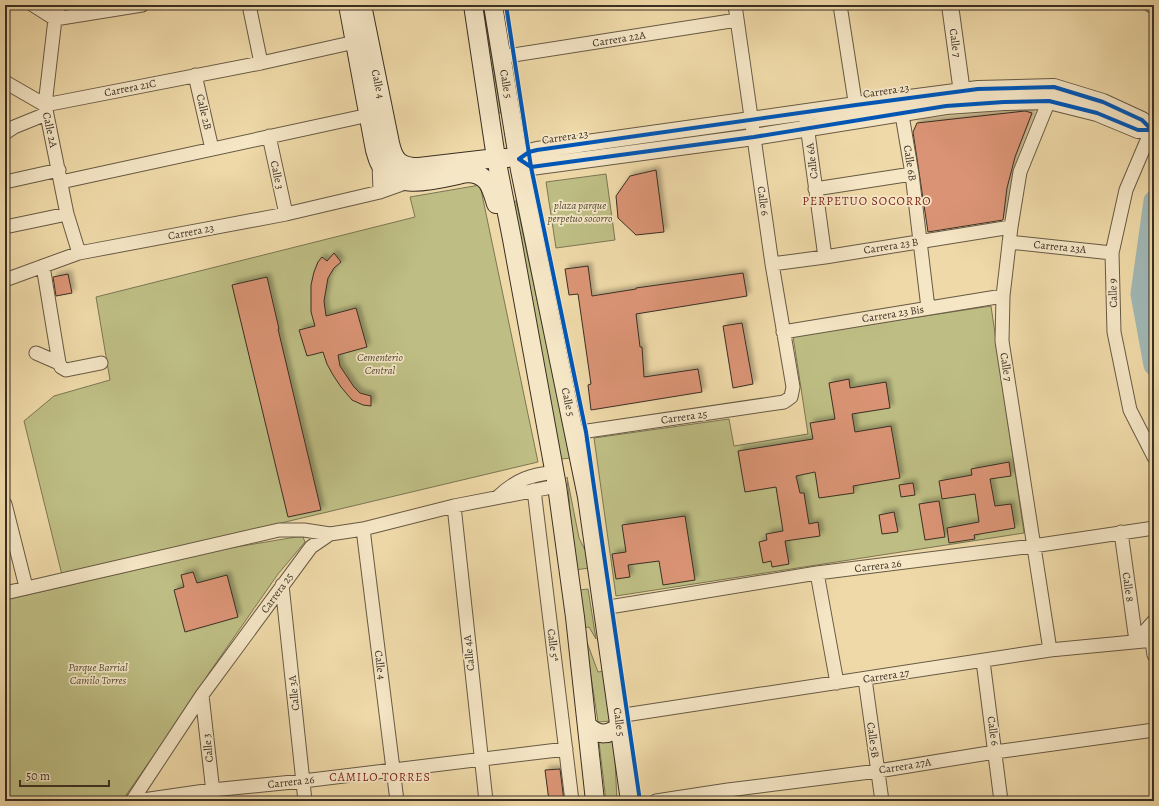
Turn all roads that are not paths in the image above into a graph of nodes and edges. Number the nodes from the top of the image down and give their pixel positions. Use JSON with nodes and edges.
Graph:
{"nodes":[{"id":1,"x":33,"y":5,"type":"edge"},
{"id":2,"x":59,"y":5,"type":"edge"},
{"id":3,"x":142,"y":5,"type":"edge"},
{"id":4,"x":250,"y":5,"type":"edge"},
{"id":5,"x":348,"y":5,"type":"edge"},
{"id":6,"x":362,"y":5,"type":"edge"},
{"id":7,"x":473,"y":5,"type":"edge"},
{"id":8,"x":493,"y":5,"type":"edge"},
{"id":9,"x":735,"y":5,"type":"edge"},
{"id":10,"x":840,"y":5,"type":"edge"},
{"id":11,"x":950,"y":5,"type":"edge"},
{"id":12,"x":1150,"y":5,"type":"edge"},
{"id":13,"x":1154,"y":7,"type":"edge"},
{"id":14,"x":55,"y":19,"type":"junction"},
{"id":15,"x":737,"y":20,"type":"junction"},
{"id":16,"x":355,"y":42,"type":"junction"},
{"id":17,"x":501,"y":57,"type":"junction"},
{"id":18,"x":261,"y":63,"type":"junction"},
{"id":19,"x":195,"y":75,"type":"junction"},
{"id":20,"x":5,"y":82,"type":"edge"},
{"id":21,"x":1051,"y":94,"type":"junction"},
{"id":22,"x":963,"y":97,"type":"junction"},
{"id":23,"x":856,"y":105,"type":"junction"},
{"id":24,"x":901,"y":106,"type":"junction"},
{"id":25,"x":46,"y":110,"type":"junction"},
{"id":26,"x":805,"y":113,"type":"junction"},
{"id":27,"x":369,"y":115,"type":"junction"},
{"id":28,"x":751,"y":119,"type":"junction"},
{"id":29,"x":859,"y":121,"type":"junction"},
{"id":30,"x":1153,"y":128,"type":"edge"},
{"id":31,"x":808,"y":129,"type":"junction"},
{"id":32,"x":5,"y":133,"type":"edge"},
{"id":33,"x":269,"y":136,"type":"junction"},
{"id":34,"x":754,"y":137,"type":"junction"},
{"id":35,"x":212,"y":149,"type":"junction"},
{"id":36,"x":496,"y":158,"type":"junction"},
{"id":37,"x":519,"y":158,"type":"junction"},
{"id":38,"x":397,"y":160,"type":"joint"},
{"id":39,"x":379,"y":162,"type":"junction"},
{"id":40,"x":912,"y":174,"type":"junction"},
{"id":41,"x":60,"y":176,"type":"junction"},
{"id":42,"x":5,"y":182,"type":"edge"},
{"id":43,"x":408,"y":182,"type":"junction"},
{"id":44,"x":489,"y":183,"type":"joint"},
{"id":45,"x":815,"y":189,"type":"junction"},
{"id":46,"x":380,"y":192,"type":"junction"},
{"id":47,"x":67,"y":214,"type":"junction"},
{"id":48,"x":286,"y":214,"type":"junction"},
{"id":49,"x":5,"y":227,"type":"edge"},
{"id":50,"x":1011,"y":227,"type":"junction"},
{"id":51,"x":512,"y":239,"type":"junction"},
{"id":52,"x":921,"y":242,"type":"junction"},
{"id":53,"x":1009,"y":242,"type":"junction"},
{"id":54,"x":79,"y":253,"type":"junction"},
{"id":55,"x":1112,"y":253,"type":"junction"},
{"id":56,"x":825,"y":257,"type":"junction"},
{"id":57,"x":772,"y":264,"type":"junction"},
{"id":58,"x":43,"y":266,"type":"junction"},
{"id":59,"x":5,"y":280,"type":"edge"},
{"id":60,"x":1003,"y":296,"type":"junction"},
{"id":61,"x":928,"y":308,"type":"junction"},
{"id":62,"x":783,"y":332,"type":"junction"},
{"id":63,"x":36,"y":353,"type":"dead end"},
{"id":64,"x":59,"y":363,"type":"junction"},
{"id":65,"x":101,"y":363,"type":"dead end"},
{"id":66,"x":791,"y":397,"type":"joint"},
{"id":67,"x":574,"y":433,"type":"junction"},
{"id":68,"x":1154,"y":457,"type":"edge"},
{"id":69,"x":556,"y":479,"type":"junction"},
{"id":70,"x":534,"y":490,"type":"junction"},
{"id":71,"x":498,"y":497,"type":"junction"},
{"id":72,"x":587,"y":497,"type":"junction"},
{"id":73,"x":5,"y":504,"type":"edge"},
{"id":74,"x":454,"y":506,"type":"junction"},
{"id":75,"x":1154,"y":528,"type":"edge"},
{"id":76,"x":363,"y":529,"type":"junction"},
{"id":77,"x":1121,"y":532,"type":"junction"},
{"id":78,"x":330,"y":534,"type":"junction"},
{"id":79,"x":1033,"y":546,"type":"junction"},
{"id":80,"x":818,"y":574,"type":"junction"},
{"id":81,"x":282,"y":586,"type":"junction"},
{"id":82,"x":26,"y":587,"type":"junction"},
{"id":83,"x":600,"y":589,"type":"junction"},
{"id":84,"x":5,"y":593,"type":"edge"},
{"id":85,"x":572,"y":593,"type":"junction"},
{"id":86,"x":603,"y":608,"type":"junction"},
{"id":87,"x":1154,"y":622,"type":"edge"},
{"id":88,"x":1136,"y":641,"type":"junction"},
{"id":89,"x":1153,"y":641,"type":"edge"},
{"id":90,"x":1050,"y":650,"type":"junction"},
{"id":91,"x":1154,"y":655,"type":"edge"},
{"id":92,"x":983,"y":661,"type":"junction"},
{"id":93,"x":865,"y":679,"type":"junction"},
{"id":94,"x":837,"y":683,"type":"junction"},
{"id":95,"x":202,"y":695,"type":"junction"},
{"id":96,"x":619,"y":721,"type":"junction"},
{"id":97,"x":588,"y":726,"type":"junction"},
{"id":98,"x":1154,"y":730,"type":"edge"},
{"id":99,"x":566,"y":749,"type":"junction"},
{"id":100,"x":995,"y":752,"type":"junction"},
{"id":101,"x":481,"y":759,"type":"junction"},
{"id":102,"x":394,"y":770,"type":"junction"},
{"id":103,"x":878,"y":771,"type":"junction"},
{"id":104,"x":303,"y":781,"type":"junction"},
{"id":105,"x":213,"y":796,"type":"edge"},
{"id":106,"x":729,"y":796,"type":"edge"},
{"id":107,"x":132,"y":801,"type":"edge"},
{"id":108,"x":136,"y":801,"type":"edge"},
{"id":109,"x":305,"y":801,"type":"edge"},
{"id":110,"x":397,"y":801,"type":"edge"},
{"id":111,"x":486,"y":801,"type":"edge"},
{"id":112,"x":572,"y":801,"type":"edge"},
{"id":113,"x":595,"y":801,"type":"edge"},
{"id":114,"x":630,"y":801,"type":"edge"},
{"id":115,"x":656,"y":801,"type":"edge"},
{"id":116,"x":882,"y":801,"type":"edge"},
{"id":117,"x":1001,"y":801,"type":"edge"}],
"edges":[{"from":1,"to":14,"type":"street"},
{"from":2,"to":14,"type":"street","name":"Calle 2A"},
{"from":3,"to":14,"type":"street"},
{"from":4,"to":18,"type":"street"},
{"from":5,"to":16,"type":"main road","name":"Calle 4"},
{"from":6,"to":38,"type":"main road","name":"Calle 4"},
{"from":7,"to":36,"type":"main road","name":"Calle 5"},
{"from":8,"to":17,"type":"main road","name":"Calle 5"},
{"from":9,"to":15,"type":"street","name":"Calle 6"},
{"from":10,"to":23,"type":"street"},
{"from":11,"to":22,"type":"street","name":"Calle 7"},
{"from":12,"to":13,"type":"street"},
{"from":14,"to":25,"type":"street","name":"Calle 2A"},
{"from":15,"to":17,"type":"street","name":"Carrera 22A"},
{"from":15,"to":28,"type":"street","name":"Calle 6"},
{"from":16,"to":18,"type":"street","name":"Carrera 21C"},
{"from":16,"to":27,"type":"main road","name":"Calle 4"},
{"from":17,"to":37,"type":"main road","name":"Calle 5"},
{"from":18,"to":19,"type":"street","name":"Carrera 21C"},
{"from":19,"to":25,"type":"street","name":"Carrera 21C"},
{"from":19,"to":35,"type":"street","name":"Calle 2B"},
{"from":20,"to":25,"type":"street"},
{"from":21,"to":22,"type":"street","name":"Carrera 23"},
{"from":21,"to":30,"type":"street","name":"Carrera 23"},
{"from":21,"to":50,"type":"street","name":"Calle 7"},
{"from":22,"to":24,"type":"street","name":"Carrera 23"},
{"from":23,"to":24,"type":"street","name":"Carrera 23"},
{"from":23,"to":26,"type":"street","name":"Carrera 23"},
{"from":23,"to":29,"type":"street"},
{"from":24,"to":29,"type":"street","name":"Carrera 23"},
{"from":24,"to":40,"type":"street","name":"Calle 6B"},
{"from":25,"to":32,"type":"street","name":"Carrera 21C"},
{"from":25,"to":41,"type":"street","name":"Calle 2A"},
{"from":26,"to":28,"type":"street","name":"Carrera 23"},
{"from":26,"to":31,"type":"street","name":"Calle 6A"},
{"from":27,"to":33,"type":"street"},
{"from":27,"to":39,"type":"main road","name":"Calle 4"},
{"from":28,"to":34,"type":"street","name":"Calle 6"},
{"from":28,"to":37,"type":"street","name":"Carrera 23"},
{"from":29,"to":31,"type":"street","name":"Carrera 23"},
{"from":30,"to":55,"type":"street","name":"Calle 9"},
{"from":31,"to":34,"type":"street","name":"Carrera 23"},
{"from":31,"to":45,"type":"street","name":"Calle 6A"},
{"from":33,"to":35,"type":"street"},
{"from":33,"to":48,"type":"street","name":"Calle 3"},
{"from":34,"to":37,"type":"street","name":"Carrera 23"},
{"from":34,"to":57,"type":"street","name":"Calle 6"},
{"from":35,"to":41,"type":"street"},
{"from":36,"to":37,"type":"main road","name":"Carrera 23"},
{"from":36,"to":38,"type":"main road","name":"Carrera 23"},
{"from":36,"to":51,"type":"main road","name":"Calle 5"},
{"from":37,"to":67,"type":"main road","name":"Calle 5"},
{"from":39,"to":43,"type":"main road","name":"Carrera 23"},
{"from":39,"to":46,"type":"street"},
{"from":40,"to":45,"type":"street"},
{"from":40,"to":52,"type":"street","name":"Calle 6B"},
{"from":41,"to":42,"type":"street"},
{"from":41,"to":47,"type":"street","name":"Calle 2A"},
{"from":43,"to":44,"type":"main road","name":"Carrera 23"},
{"from":43,"to":46,"type":"street","name":"Carrera 23"},
{"from":44,"to":51,"type":"main road","name":"Calle 5"},
{"from":45,"to":56,"type":"street","name":"Calle 6A"},
{"from":46,"to":48,"type":"street","name":"Carrera 23"},
{"from":47,"to":49,"type":"street"},
{"from":47,"to":54,"type":"street","name":"Calle 2A"},
{"from":48,"to":54,"type":"street","name":"Carrera 23"},
{"from":50,"to":52,"type":"street","name":"Carrera 23 B"},
{"from":50,"to":53,"type":"street","name":"Calle 7"},
{"from":51,"to":69,"type":"main road","name":"Calle 5"},
{"from":52,"to":56,"type":"street","name":"Carrera 23 B"},
{"from":52,"to":61,"type":"street","name":"Calle 6B"},
{"from":53,"to":55,"type":"street","name":"Carrera 23A"},
{"from":53,"to":60,"type":"street","name":"Calle 7"},
{"from":54,"to":58,"type":"street","name":"Carrera 23"},
{"from":55,"to":68,"type":"street","name":"Calle 9"},
{"from":56,"to":57,"type":"street","name":"Carrera 23 B"},
{"from":57,"to":62,"type":"street","name":"Calle 6"},
{"from":58,"to":59,"type":"street","name":"Carrera 23"},
{"from":58,"to":64,"type":"street"},
{"from":60,"to":61,"type":"street","name":"Carrera 23 Bis"},
{"from":60,"to":79,"type":"street","name":"Calle 7"},
{"from":61,"to":62,"type":"street","name":"Carrera 23 Bis"},
{"from":62,"to":66,"type":"street","name":"Calle 6"},
{"from":63,"to":64,"type":"street"},
{"from":64,"to":65,"type":"street"},
{"from":66,"to":67,"type":"street","name":"Carrera 25"},
{"from":67,"to":72,"type":"main road","name":"Calle 5"},
{"from":69,"to":70,"type":"street","name":"Carrera 25"},
{"from":69,"to":71,"type":"street","name":"Carrera 25"},
{"from":69,"to":72,"type":"main road"},
{"from":69,"to":85,"type":"main road","name":"Calle 5"},
{"from":70,"to":71,"type":"street","name":"Carrera 25"},
{"from":70,"to":99,"type":"street","name":"Calle 5ª"},
{"from":71,"to":74,"type":"street","name":"Carrera 25"},
{"from":72,"to":83,"type":"main road","name":"Calle 5"},
{"from":73,"to":82,"type":"street"},
{"from":74,"to":76,"type":"street","name":"Carrera 25"},
{"from":74,"to":101,"type":"street","name":"Calle 4A"},
{"from":75,"to":77,"type":"street","name":"Carrera 26"},
{"from":76,"to":78,"type":"street","name":"Carrera 25"},
{"from":76,"to":102,"type":"street","name":"Calle 4"},
{"from":77,"to":79,"type":"street","name":"Carrera 26"},
{"from":77,"to":88,"type":"street","name":"Calle 8"},
{"from":78,"to":81,"type":"street","name":"Carrera 25"},
{"from":78,"to":82,"type":"street"},
{"from":79,"to":80,"type":"street","name":"Carrera 26"},
{"from":79,"to":90,"type":"street","name":"Calle 7"},
{"from":80,"to":86,"type":"street","name":"Carrera 26"},
{"from":80,"to":94,"type":"street"},
{"from":81,"to":95,"type":"street","name":"Carrera 25"},
{"from":81,"to":104,"type":"street","name":"Calle 3A"},
{"from":82,"to":84,"type":"street"},
{"from":83,"to":85,"type":"main road"},
{"from":83,"to":86,"type":"main road","name":"Calle 5"},
{"from":85,"to":97,"type":"main road","name":"Calle 5"},
{"from":86,"to":96,"type":"main road","name":"Calle 5"},
{"from":87,"to":88,"type":"street"},
{"from":88,"to":89,"type":"street","name":"Carrera 27"},
{"from":88,"to":90,"type":"street","name":"Carrera 27"},
{"from":89,"to":91,"type":"street"},
{"from":90,"to":92,"type":"street","name":"Carrera 27"},
{"from":92,"to":93,"type":"street","name":"Carrera 27"},
{"from":92,"to":100,"type":"street","name":"Calle 6"},
{"from":93,"to":94,"type":"street","name":"Carrera 27"},
{"from":93,"to":103,"type":"street","name":"Calle 5B"},
{"from":94,"to":96,"type":"street","name":"Carrera 27"},
{"from":95,"to":105,"type":"street","name":"Calle 3"},
{"from":95,"to":107,"type":"street","name":"Carrera 25"},
{"from":96,"to":97,"type":"main road"},
{"from":96,"to":114,"type":"main road","name":"Calle 5"},
{"from":97,"to":113,"type":"main road","name":"Calle 5"},
{"from":98,"to":100,"type":"street","name":"Carrera 27A"},
{"from":99,"to":101,"type":"street","name":"Carrera 26"},
{"from":99,"to":112,"type":"street","name":"Calle 5ª"},
{"from":100,"to":103,"type":"street","name":"Carrera 27A"},
{"from":100,"to":117,"type":"street","name":"Calle 6"},
{"from":101,"to":102,"type":"street","name":"Carrera 26"},
{"from":101,"to":111,"type":"street","name":"Calle 4A"},
{"from":102,"to":104,"type":"street","name":"Carrera 26"},
{"from":102,"to":110,"type":"street","name":"Calle 4"},
{"from":103,"to":106,"type":"street","name":"Carrera 27A"},
{"from":103,"to":116,"type":"street","name":"Calle 5B"},
{"from":104,"to":105,"type":"street","name":"Carrera 26"},
{"from":104,"to":109,"type":"street","name":"Calle 3A"},
{"from":105,"to":108,"type":"street","name":"Carrera 26"},
{"from":106,"to":115,"type":"street","name":"Carrera 27A"}]}
